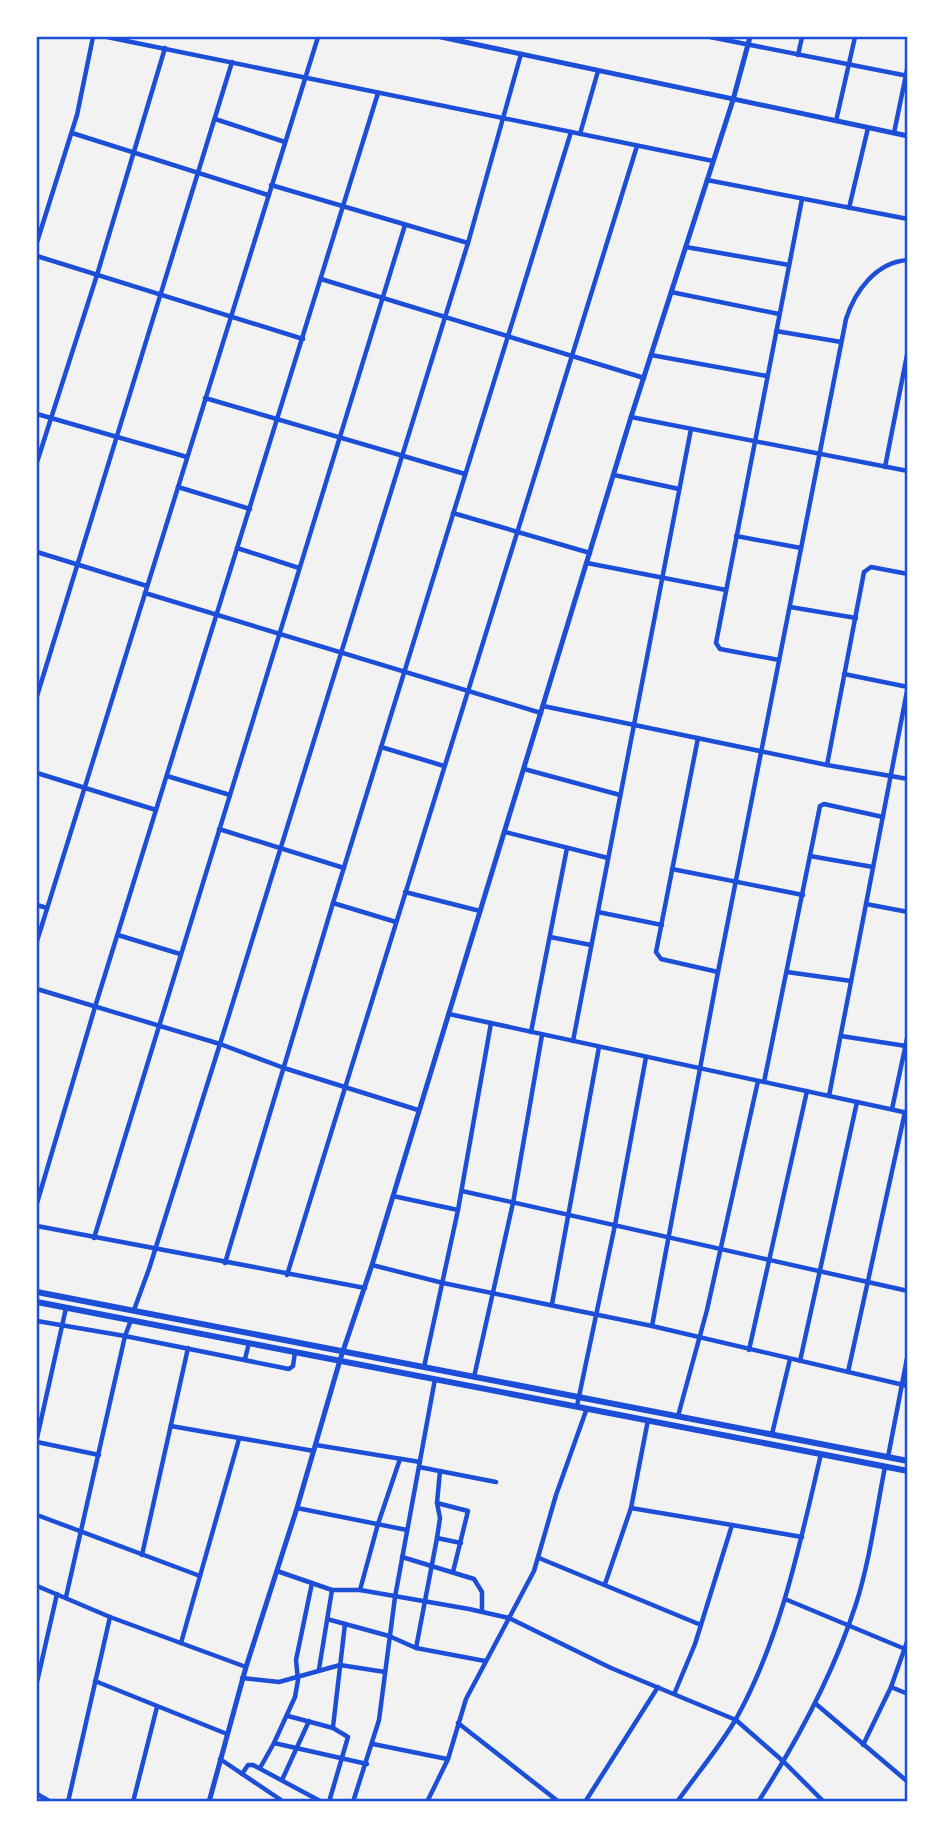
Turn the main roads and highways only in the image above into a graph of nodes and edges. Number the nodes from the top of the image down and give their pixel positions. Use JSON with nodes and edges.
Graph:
{"nodes":[{"id":1,"x":37,"y":1292,"type":"edge"},
{"id":2,"x":37,"y":1301,"type":"edge"},
{"id":3,"x":699,"y":1419,"type":"junction"},
{"id":4,"x":697,"y":1429,"type":"junction"},
{"id":5,"x":908,"y":1461,"type":"edge"},
{"id":6,"x":908,"y":1471,"type":"edge"}],
"edges":[{"from":1,"to":3,"type":"main road"},
{"from":2,"to":4,"type":"main road"},
{"from":3,"to":4,"type":"main road"},
{"from":3,"to":5,"type":"main road"},
{"from":4,"to":6,"type":"main road"}]}
